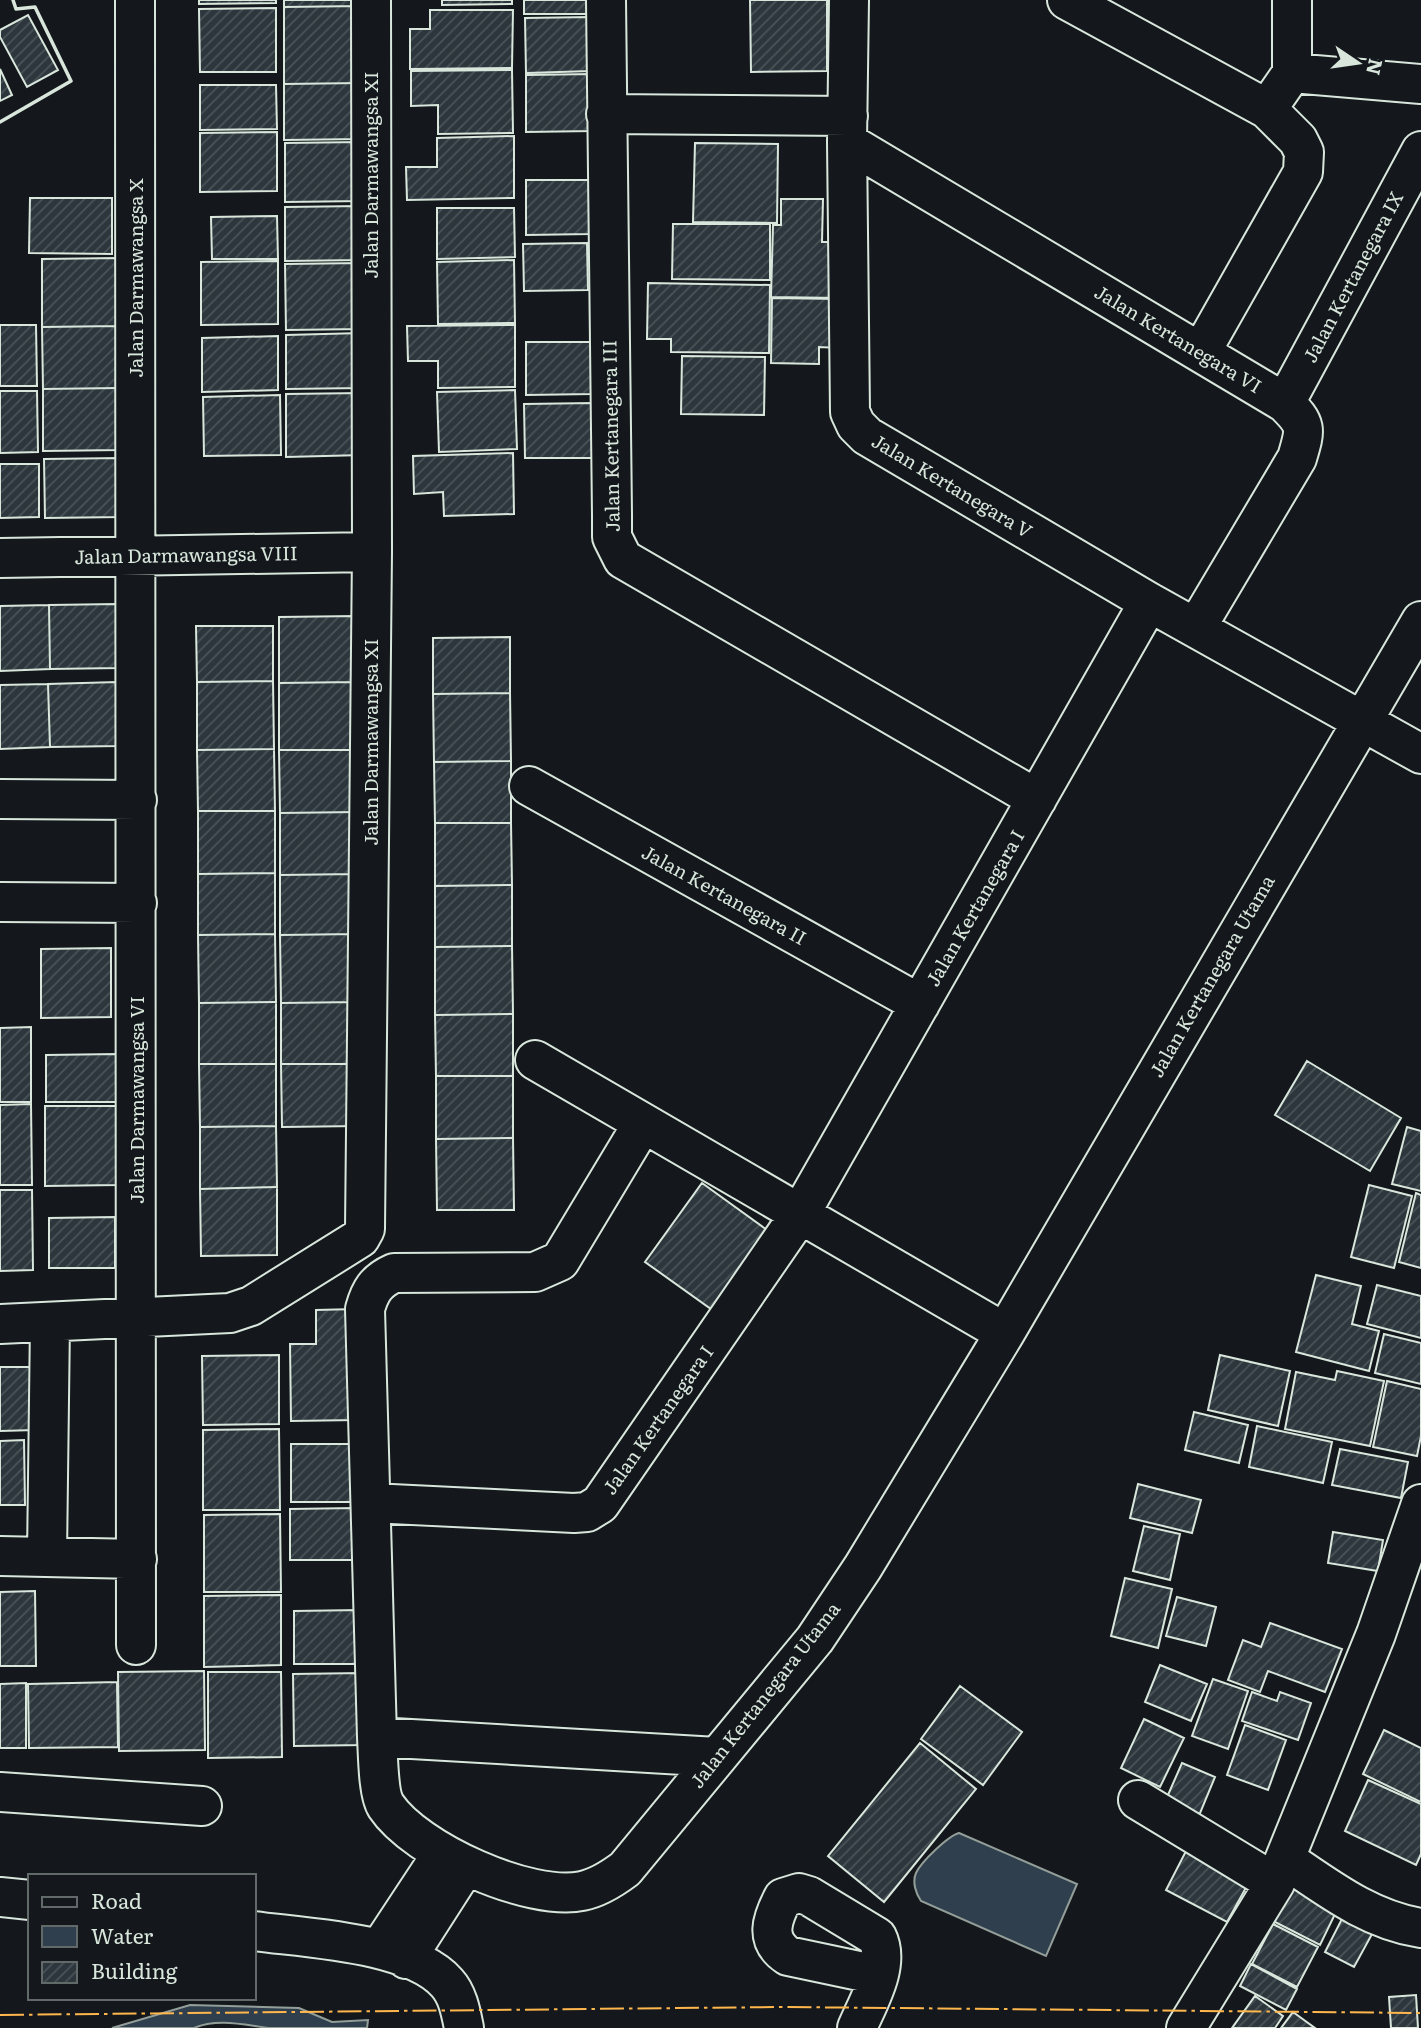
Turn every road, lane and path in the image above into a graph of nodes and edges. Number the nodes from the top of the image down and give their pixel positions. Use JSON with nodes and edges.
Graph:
{"nodes":[{"id":1,"x":135,"y":0,"type":"edge"},
{"id":2,"x":370,"y":0,"type":"edge"},
{"id":3,"x":606,"y":0,"type":"edge"},
{"id":4,"x":849,"y":0,"type":"edge"},
{"id":5,"x":1067,"y":0,"type":"edge"},
{"id":6,"x":1292,"y":0,"type":"edge"},
{"id":7,"x":1293,"y":73,"type":"junction"},
{"id":8,"x":1421,"y":84,"type":"edge"},
{"id":9,"x":1267,"y":109,"type":"junction"},
{"id":10,"x":606,"y":114,"type":"junction"},
{"id":11,"x":847,"y":129,"type":"junction"},
{"id":12,"x":1421,"y":151,"type":"edge"},
{"id":13,"x":1201,"y":352,"type":"junction"},
{"id":14,"x":1285,"y":403,"type":"junction"},
{"id":15,"x":372,"y":552,"type":"junction"},
{"id":16,"x":137,"y":556,"type":"junction"},
{"id":17,"x":0,"y":558,"type":"edge"},
{"id":18,"x":1149,"y":602,"type":"junction"},
{"id":19,"x":1421,"y":621,"type":"edge"},
{"id":20,"x":1196,"y":628,"type":"junction"},
{"id":21,"x":1361,"y":719,"type":"junction"},
{"id":22,"x":1421,"y":754,"type":"edge"},
{"id":23,"x":529,"y":786,"type":"dead end"},
{"id":24,"x":0,"y":799,"type":"edge"},
{"id":25,"x":1037,"y":799,"type":"junction"},
{"id":26,"x":137,"y":800,"type":"junction"},
{"id":27,"x":0,"y":902,"type":"edge"},
{"id":28,"x":137,"y":903,"type":"junction"},
{"id":29,"x":920,"y":1004,"type":"junction"},
{"id":30,"x":535,"y":1060,"type":"dead end"},
{"id":31,"x":643,"y":1123,"type":"junction"},
{"id":32,"x":800,"y":1214,"type":"junction"},
{"id":33,"x":136,"y":1320,"type":"junction"},
{"id":34,"x":50,"y":1322,"type":"junction"},
{"id":35,"x":0,"y":1324,"type":"edge"},
{"id":36,"x":1005,"y":1333,"type":"junction"},
{"id":37,"x":372,"y":1503,"type":"junction"},
{"id":38,"x":1421,"y":1504,"type":"edge"},
{"id":39,"x":0,"y":1556,"type":"edge"},
{"id":40,"x":47,"y":1556,"type":"junction"},
{"id":41,"x":136,"y":1559,"type":"junction"},
{"id":42,"x":136,"y":1645,"type":"dead end"},
{"id":43,"x":377,"y":1737,"type":"junction"},
{"id":44,"x":717,"y":1757,"type":"junction"},
{"id":45,"x":0,"y":1792,"type":"edge"},
{"id":46,"x":1138,"y":1800,"type":"dead end"},
{"id":47,"x":202,"y":1807,"type":"dead end"},
{"id":48,"x":454,"y":1861,"type":"junction"},
{"id":49,"x":1280,"y":1871,"type":"junction"},
{"id":50,"x":0,"y":1897,"type":"edge"},
{"id":51,"x":28,"y":1900,"type":"edge"},
{"id":52,"x":1421,"y":1928,"type":"edge"},
{"id":53,"x":256,"y":1930,"type":"edge"},
{"id":54,"x":393,"y":1954,"type":"junction"},
{"id":55,"x":878,"y":1975,"type":"dead end"},
{"id":56,"x":464,"y":2028,"type":"edge"},
{"id":57,"x":857,"y":2028,"type":"edge"},
{"id":58,"x":1186,"y":2028,"type":"edge"}],
"edges":[{"from":1,"to":16,"type":"street","name":"Jalan Darmawangsa X"},
{"from":2,"to":15,"type":"street","name":"Jalan Darmawangsa XI"},
{"from":3,"to":10,"type":"street","name":"Jalan Kertanegara III"},
{"from":4,"to":11,"type":"street","name":"Jalan Kertanegara V"},
{"from":5,"to":9,"type":"street"},
{"from":6,"to":7,"type":"street"},
{"from":7,"to":8,"type":"street"},
{"from":7,"to":9,"type":"street"},
{"from":9,"to":13,"type":"street"},
{"from":10,"to":11,"type":"street"},
{"from":10,"to":25,"type":"street","name":"Jalan Kertanegara III"},
{"from":11,"to":13,"type":"street","name":"Jalan Kertanegara VI"},
{"from":11,"to":18,"type":"street","name":"Jalan Kertanegara V"},
{"from":12,"to":14,"type":"street","name":"Jalan Kertanegara IX"},
{"from":13,"to":14,"type":"street","name":"Jalan Kertanegara VI"},
{"from":14,"to":20,"type":"street","name":"Jalan Kertanegara VI"},
{"from":15,"to":16,"type":"street","name":"Jalan Darmawangsa VIII"},
{"from":15,"to":33,"type":"street","name":"Jalan Darmawangsa XI"},
{"from":16,"to":17,"type":"street","name":"Jalan Darmawangsa VIII"},
{"from":16,"to":26,"type":"street","name":"Jalan Darmawangsa VI"},
{"from":18,"to":20,"type":"street","name":"Jalan Kertanegara V"},
{"from":18,"to":25,"type":"street","name":"Jalan Kertanegara I"},
{"from":19,"to":21,"type":"street","name":"Jalan Kertanegara Utama"},
{"from":20,"to":21,"type":"street","name":"Jalan Kertanegara V"},
{"from":21,"to":22,"type":"street","name":"Jalan Kertanegara V"},
{"from":21,"to":36,"type":"street","name":"Jalan Kertanegara Utama"},
{"from":23,"to":29,"type":"street","name":"Jalan Kertanegara II"},
{"from":24,"to":26,"type":"street"},
{"from":25,"to":29,"type":"street","name":"Jalan Kertanegara I"},
{"from":26,"to":28,"type":"street","name":"Jalan Darmawangsa VI"},
{"from":27,"to":28,"type":"street"},
{"from":28,"to":33,"type":"street","name":"Jalan Darmawangsa VI"},
{"from":29,"to":32,"type":"street","name":"Jalan Kertanegara I"},
{"from":30,"to":31,"type":"street"},
{"from":31,"to":32,"type":"street"},
{"from":31,"to":37,"type":"street"},
{"from":32,"to":36,"type":"street"},
{"from":32,"to":37,"type":"street","name":"Jalan Kertanegara I"},
{"from":33,"to":34,"type":"street","name":"Jalan Darmawangsa XI"},
{"from":33,"to":41,"type":"street","name":"Jalan Darmawangsa VI"},
{"from":34,"to":35,"type":"street","name":"Jalan Darmawangsa XI"},
{"from":34,"to":40,"type":"street"},
{"from":36,"to":44,"type":"street","name":"Jalan Kertanegara Utama"},
{"from":37,"to":43,"type":"street"},
{"from":38,"to":49,"type":"street"},
{"from":39,"to":40,"type":"street"},
{"from":40,"to":41,"type":"street"},
{"from":41,"to":42,"type":"street","name":"Jalan Darmawangsa VI"},
{"from":43,"to":44,"type":"street"},
{"from":43,"to":48,"type":"street","name":"Jalan Kertanegara Utama"},
{"from":44,"to":48,"type":"street","name":"Jalan Kertanegara Utama"},
{"from":45,"to":47,"type":"street"},
{"from":46,"to":49,"type":"street"},
{"from":48,"to":54,"type":"street"},
{"from":49,"to":52,"type":"street"},
{"from":49,"to":58,"type":"street"},
{"from":50,"to":51,"type":"street"},
{"from":53,"to":54,"type":"street"},
{"from":54,"to":56,"type":"street"},
{"from":55,"to":57,"type":"street"}]}
